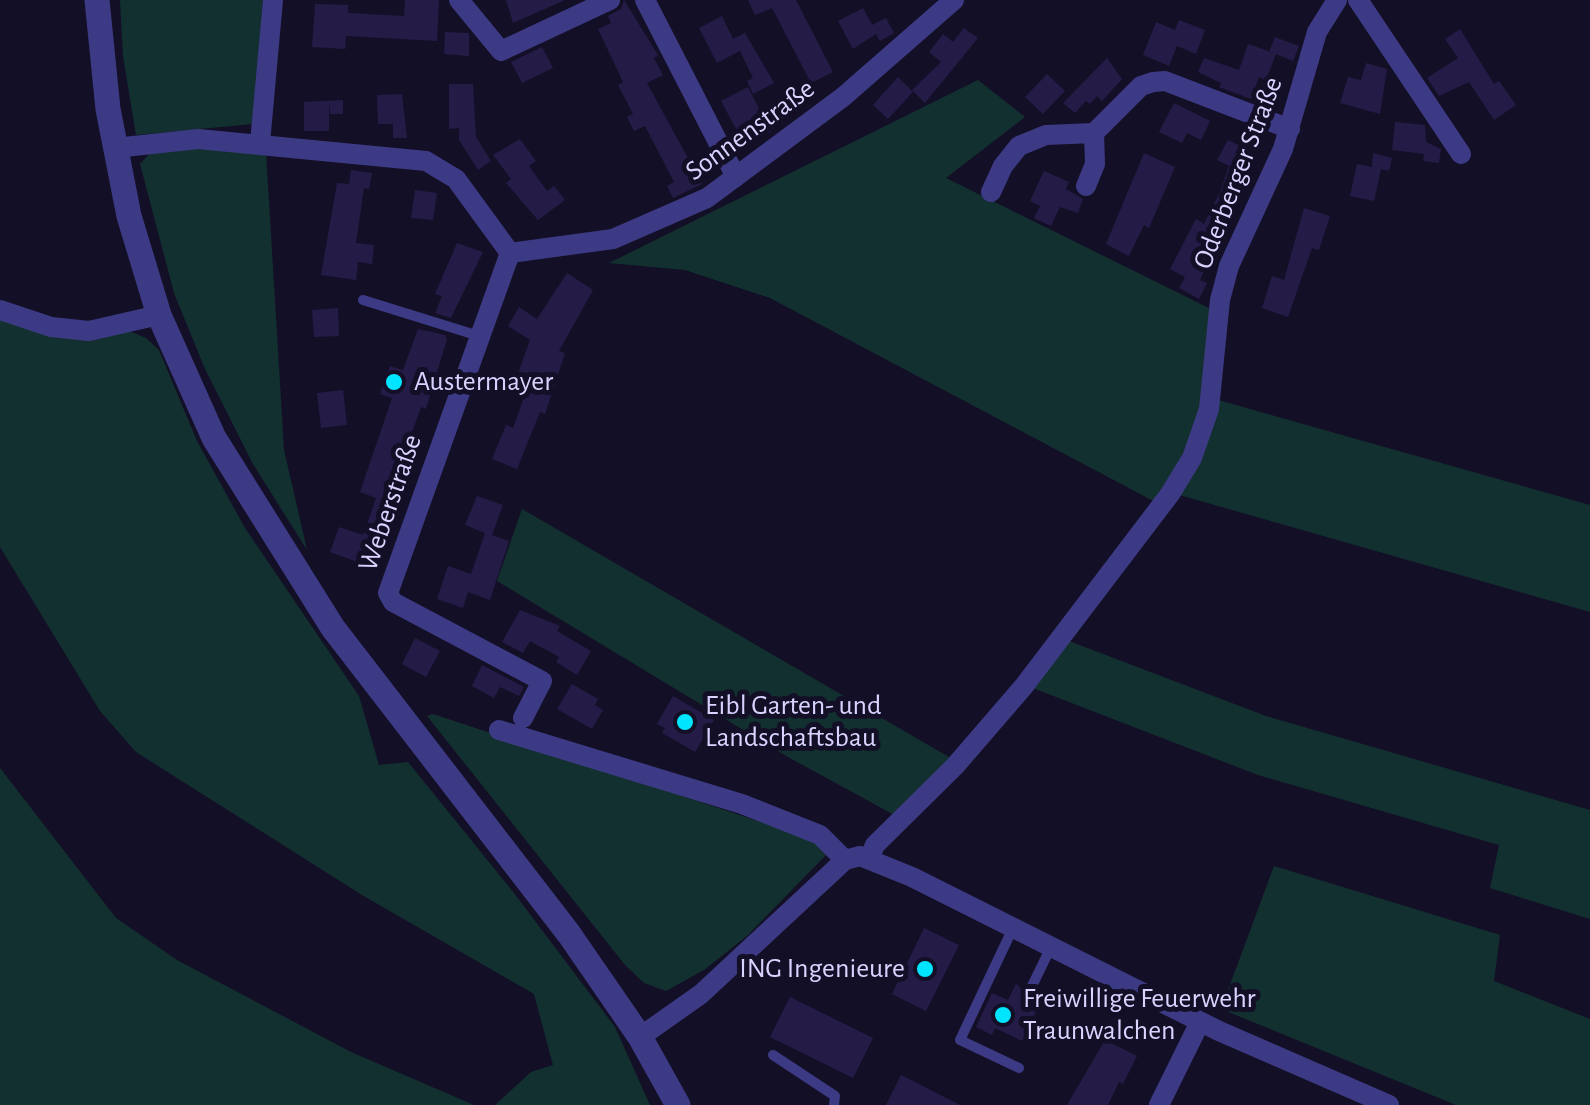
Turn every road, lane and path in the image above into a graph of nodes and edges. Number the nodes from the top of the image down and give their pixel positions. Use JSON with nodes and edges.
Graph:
{"nodes":[{"id":1,"x":97,"y":0,"type":"edge"},
{"id":2,"x":273,"y":0,"type":"edge"},
{"id":3,"x":459,"y":0,"type":"edge"},
{"id":4,"x":610,"y":0,"type":"edge"},
{"id":5,"x":645,"y":0,"type":"edge"},
{"id":6,"x":954,"y":0,"type":"edge"},
{"id":7,"x":1337,"y":0,"type":"edge"},
{"id":8,"x":1358,"y":0,"type":"edge"},
{"id":9,"x":1290,"y":128,"type":"junction"},
{"id":10,"x":1094,"y":132,"type":"junction"},
{"id":11,"x":260,"y":142,"type":"junction"},
{"id":12,"x":115,"y":148,"type":"junction"},
{"id":13,"x":1461,"y":154,"type":"dead end"},
{"id":14,"x":736,"y":177,"type":"junction"},
{"id":15,"x":1086,"y":186,"type":"dead end"},
{"id":16,"x":991,"y":192,"type":"dead end"},
{"id":17,"x":510,"y":254,"type":"junction"},
{"id":18,"x":362,"y":300,"type":"dead end"},
{"id":19,"x":0,"y":310,"type":"edge"},
{"id":20,"x":159,"y":314,"type":"junction"},
{"id":21,"x":479,"y":336,"type":"junction"},
{"id":22,"x":523,"y":718,"type":"dead end"},
{"id":23,"x":499,"y":730,"type":"dead end"},
{"id":24,"x":869,"y":859,"type":"junction"},
{"id":25,"x":845,"y":860,"type":"junction"},
{"id":26,"x":1013,"y":928,"type":"junction"},
{"id":27,"x":1052,"y":947,"type":"junction"},
{"id":28,"x":1032,"y":986,"type":"dead end"},
{"id":29,"x":1200,"y":1022,"type":"junction"},
{"id":30,"x":640,"y":1038,"type":"junction"},
{"id":31,"x":773,"y":1055,"type":"dead end"},
{"id":32,"x":1019,"y":1068,"type":"dead end"},
{"id":33,"x":1366,"y":1101,"type":"edge"},
{"id":34,"x":678,"y":1105,"type":"edge"},
{"id":35,"x":834,"y":1105,"type":"edge"},
{"id":36,"x":1159,"y":1105,"type":"edge"},
{"id":37,"x":1389,"y":1105,"type":"edge"}],
"edges":[{"from":1,"to":12,"type":"street"},
{"from":2,"to":11,"type":"street"},
{"from":3,"to":4,"type":"street"},
{"from":5,"to":14,"type":"street"},
{"from":6,"to":14,"type":"street","name":"Sonnenstraße"},
{"from":7,"to":9,"type":"street","name":"Oderberger Straße"},
{"from":8,"to":13,"type":"street"},
{"from":9,"to":10,"type":"street"},
{"from":9,"to":24,"type":"street","name":"Oderberger Straße"},
{"from":10,"to":15,"type":"street"},
{"from":10,"to":16,"type":"street"},
{"from":11,"to":12,"type":"street"},
{"from":11,"to":17,"type":"street"},
{"from":12,"to":20,"type":"street"},
{"from":14,"to":17,"type":"street","name":"Sonnenstraße"},
{"from":17,"to":21,"type":"street","name":"Weberstraße"},
{"from":18,"to":21,"type":"lane"},
{"from":19,"to":20,"type":"street"},
{"from":20,"to":30,"type":"street"},
{"from":21,"to":22,"type":"street","name":"Weberstraße"},
{"from":23,"to":25,"type":"street"},
{"from":24,"to":25,"type":"street"},
{"from":24,"to":26,"type":"street"},
{"from":25,"to":30,"type":"street"},
{"from":26,"to":27,"type":"street"},
{"from":26,"to":32,"type":"lane"},
{"from":27,"to":28,"type":"lane"},
{"from":27,"to":29,"type":"street"},
{"from":29,"to":33,"type":"street"},
{"from":29,"to":36,"type":"street"},
{"from":30,"to":34,"type":"street"},
{"from":31,"to":35,"type":"lane"},
{"from":33,"to":37,"type":"street"}]}
